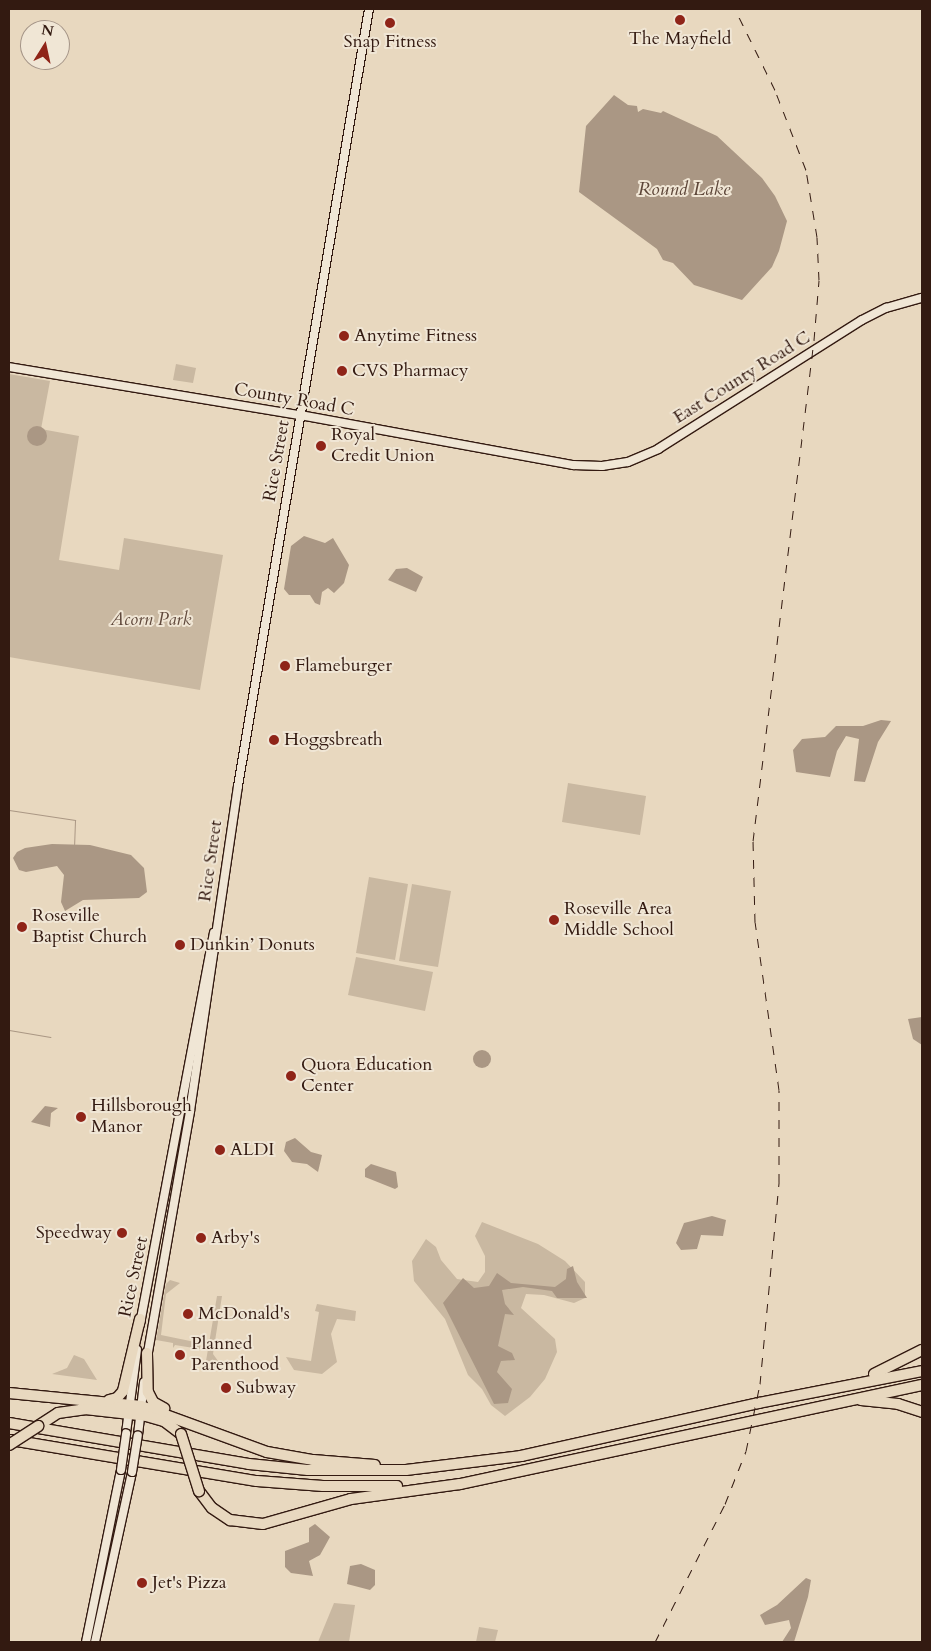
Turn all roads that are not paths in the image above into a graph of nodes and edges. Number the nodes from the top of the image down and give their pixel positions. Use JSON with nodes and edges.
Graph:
{"nodes":[{"id":1,"x":369,"y":9,"type":"edge"},
{"id":2,"x":922,"y":298,"type":"edge"},
{"id":3,"x":9,"y":367,"type":"edge"},
{"id":4,"x":300,"y":415,"type":"junction"},
{"id":5,"x":573,"y":465,"type":"joint"},
{"id":6,"x":218,"y":919,"type":"junction"},
{"id":7,"x":140,"y":1319,"type":"junction"},
{"id":8,"x":922,"y":1350,"type":"edge"},
{"id":9,"x":147,"y":1353,"type":"junction"},
{"id":10,"x":922,"y":1371,"type":"edge"},
{"id":11,"x":922,"y":1385,"type":"edge"},
{"id":12,"x":809,"y":1392,"type":"junction"},
{"id":13,"x":9,"y":1394,"type":"edge"},
{"id":14,"x":108,"y":1401,"type":"junction"},
{"id":15,"x":818,"y":1405,"type":"junction"},
{"id":16,"x":129,"y":1408,"type":"junction"},
{"id":17,"x":141,"y":1410,"type":"junction"},
{"id":18,"x":922,"y":1412,"type":"edge"},
{"id":19,"x":9,"y":1423,"type":"edge"},
{"id":20,"x":194,"y":1424,"type":"junction"},
{"id":21,"x":9,"y":1439,"type":"edge"},
{"id":22,"x":9,"y":1444,"type":"edge"},
{"id":23,"x":436,"y":1468,"type":"junction"},
{"id":24,"x":512,"y":1471,"type":"junction"},
{"id":25,"x":86,"y":1642,"type":"edge"},
{"id":26,"x":95,"y":1642,"type":"edge"}],
"edges":[{"from":1,"to":4,"type":"main road","name":"Rice Street"},
{"from":2,"to":5,"type":"main road","name":"East County Road C"},
{"from":3,"to":4,"type":"main road","name":"County Road C"},
{"from":4,"to":5,"type":"main road","name":"County Road C"},
{"from":4,"to":6,"type":"main road","name":"Rice Street"},
{"from":6,"to":7,"type":"main road","name":"Rice Street"},
{"from":6,"to":9,"type":"main road","name":"Rice Street"},
{"from":7,"to":14,"type":"highway"},
{"from":7,"to":16,"type":"main road","name":"Rice Street"},
{"from":8,"to":12,"type":"highway"},
{"from":9,"to":17,"type":"main road","name":"Rice Street"},
{"from":9,"to":20,"type":"highway"},
{"from":10,"to":12,"type":"highway"},
{"from":11,"to":15,"type":"highway"},
{"from":12,"to":23,"type":"highway"},
{"from":13,"to":14,"type":"highway"},
{"from":14,"to":16,"type":"highway"},
{"from":15,"to":18,"type":"highway"},
{"from":15,"to":24,"type":"highway"},
{"from":16,"to":17,"type":"highway"},
{"from":16,"to":22,"type":"highway","bridge":true},
{"from":16,"to":25,"type":"main road","name":"Rice Street","bridge":true},
{"from":17,"to":20,"type":"highway"},
{"from":17,"to":24,"type":"highway","bridge":true},
{"from":17,"to":26,"type":"main road","name":"Rice Street","bridge":true},
{"from":19,"to":23,"type":"highway"},
{"from":20,"to":23,"type":"highway"},
{"from":21,"to":24,"type":"highway"}]}
